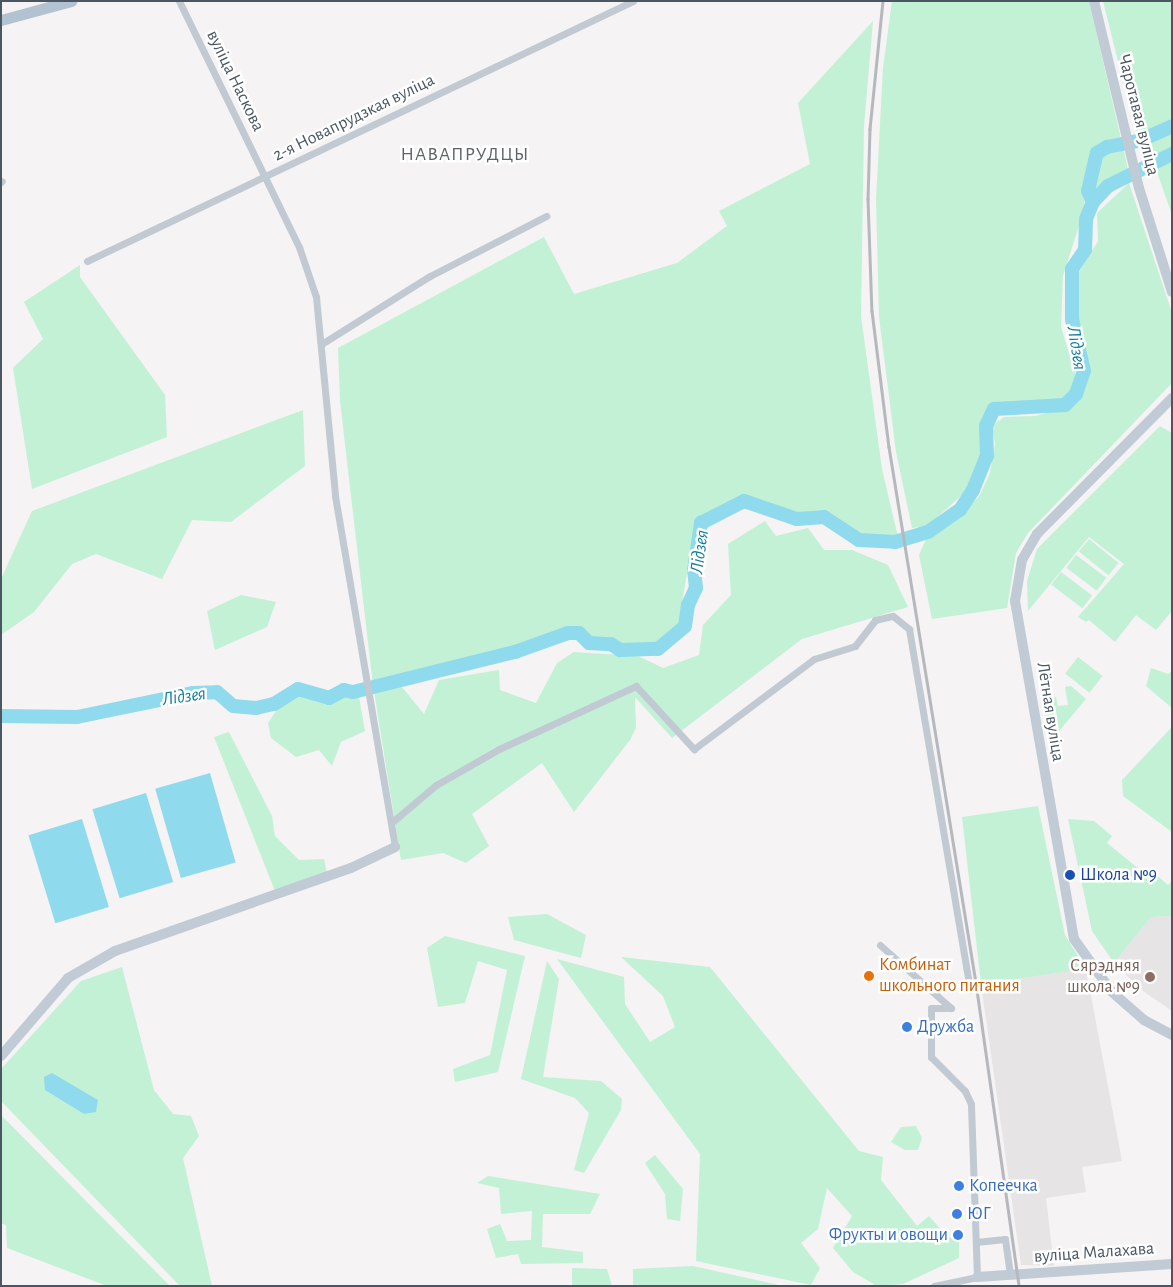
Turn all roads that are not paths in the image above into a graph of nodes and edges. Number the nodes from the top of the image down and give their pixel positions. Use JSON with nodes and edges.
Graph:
{"nodes":[{"id":1,"x":71,"y":1,"type":"edge"},
{"id":2,"x":179,"y":1,"type":"edge"},
{"id":3,"x":633,"y":1,"type":"edge"},
{"id":4,"x":1094,"y":1,"type":"edge"},
{"id":5,"x":1,"y":20,"type":"edge"},
{"id":6,"x":265,"y":178,"type":"junction"},
{"id":7,"x":546,"y":216,"type":"dead end"},
{"id":8,"x":87,"y":261,"type":"dead end"},
{"id":9,"x":1172,"y":292,"type":"edge"},
{"id":10,"x":323,"y":343,"type":"junction"},
{"id":11,"x":1172,"y":398,"type":"edge"},
{"id":12,"x":1164,"y":406,"type":"junction"},
{"id":13,"x":1172,"y":415,"type":"edge"},
{"id":14,"x":391,"y":823,"type":"junction"},
{"id":15,"x":395,"y":848,"type":"joint"},
{"id":16,"x":880,"y":945,"type":"dead end"},
{"id":17,"x":970,"y":990,"type":"dead end"},
{"id":18,"x":1172,"y":1035,"type":"edge"},
{"id":19,"x":1,"y":1056,"type":"edge"},
{"id":20,"x":976,"y":1242,"type":"junction"},
{"id":21,"x":1172,"y":1264,"type":"edge"},
{"id":22,"x":1014,"y":1275,"type":"junction"},
{"id":23,"x":977,"y":1277,"type":"junction"},
{"id":24,"x":934,"y":1286,"type":"edge"}],
"edges":[{"from":1,"to":5,"type":"main road"},
{"from":2,"to":6,"type":"street","name":"вуліца Наскова"},
{"from":3,"to":6,"type":"street","name":"2-я Новапрудзкая вуліца"},
{"from":4,"to":9,"type":"street","name":"Чаротавая вуліца"},
{"from":6,"to":8,"type":"street","name":"2-я Новапрудзкая вуліца"},
{"from":6,"to":10,"type":"street","name":"вуліца Наскова"},
{"from":7,"to":10,"type":"street"},
{"from":10,"to":14,"type":"street","name":"вуліца Наскова"},
{"from":11,"to":12,"type":"street"},
{"from":12,"to":13,"type":"street"},
{"from":12,"to":18,"type":"street","name":"Лётная вуліца"},
{"from":14,"to":15,"type":"street","name":"вуліца Наскова"},
{"from":14,"to":17,"type":"street"},
{"from":15,"to":19,"type":"street"},
{"from":16,"to":20,"type":"street"},
{"from":20,"to":22,"type":"street"},
{"from":20,"to":23,"type":"street"},
{"from":21,"to":22,"type":"street","name":"вуліца Малахава"},
{"from":22,"to":23,"type":"street","name":"вуліца Малахава"},
{"from":23,"to":24,"type":"street"}]}
